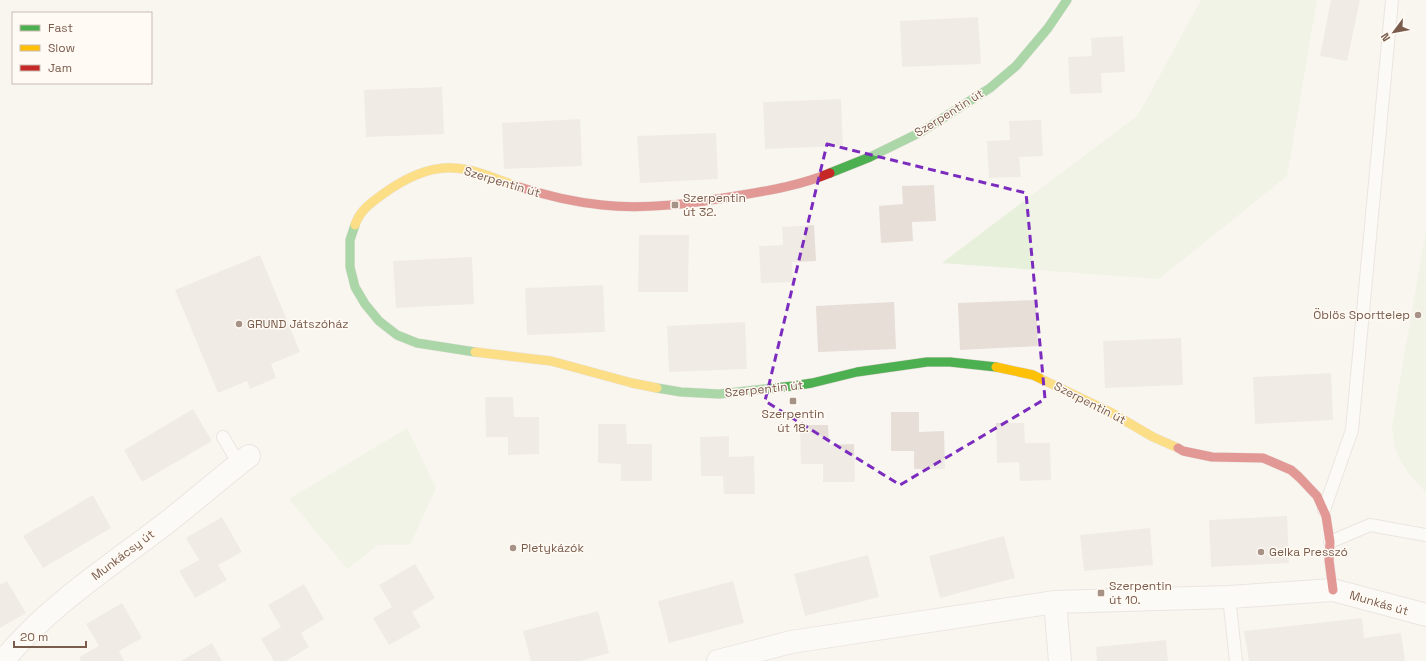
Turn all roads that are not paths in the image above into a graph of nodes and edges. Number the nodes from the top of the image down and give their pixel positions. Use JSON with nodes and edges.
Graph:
{"nodes":[{"id":1,"x":1067,"y":0,"type":"edge"},
{"id":2,"x":1392,"y":0,"type":"edge"},
{"id":3,"x":223,"y":437,"type":"dead end"},
{"id":4,"x":244,"y":460,"type":"joint"},
{"id":5,"x":1324,"y":510,"type":"junction"},
{"id":6,"x":1426,"y":536,"type":"edge"},
{"id":7,"x":1330,"y":542,"type":"junction"},
{"id":8,"x":1333,"y":590,"type":"junction"},
{"id":9,"x":1229,"y":597,"type":"junction"},
{"id":10,"x":1055,"y":602,"type":"junction"},
{"id":11,"x":1426,"y":615,"type":"edge"},
{"id":12,"x":3,"y":661,"type":"edge"},
{"id":13,"x":718,"y":661,"type":"edge"},
{"id":14,"x":1060,"y":661,"type":"edge"},
{"id":15,"x":1236,"y":661,"type":"edge"}],
"edges":[{"from":1,"to":5,"type":"street","name":"Szerpentin út"},
{"from":2,"to":5,"type":"lane"},
{"from":3,"to":4,"type":"lane"},
{"from":4,"to":12,"type":"street","name":"Munkácsy út"},
{"from":5,"to":7,"type":"street","name":"Szerpentin út"},
{"from":6,"to":7,"type":"lane"},
{"from":7,"to":8,"type":"street","name":"Szerpentin út"},
{"from":8,"to":9,"type":"street"},
{"from":8,"to":11,"type":"street","name":"Munkás út"},
{"from":9,"to":10,"type":"street"},
{"from":9,"to":15,"type":"lane"},
{"from":10,"to":13,"type":"street"},
{"from":10,"to":14,"type":"street"}]}
